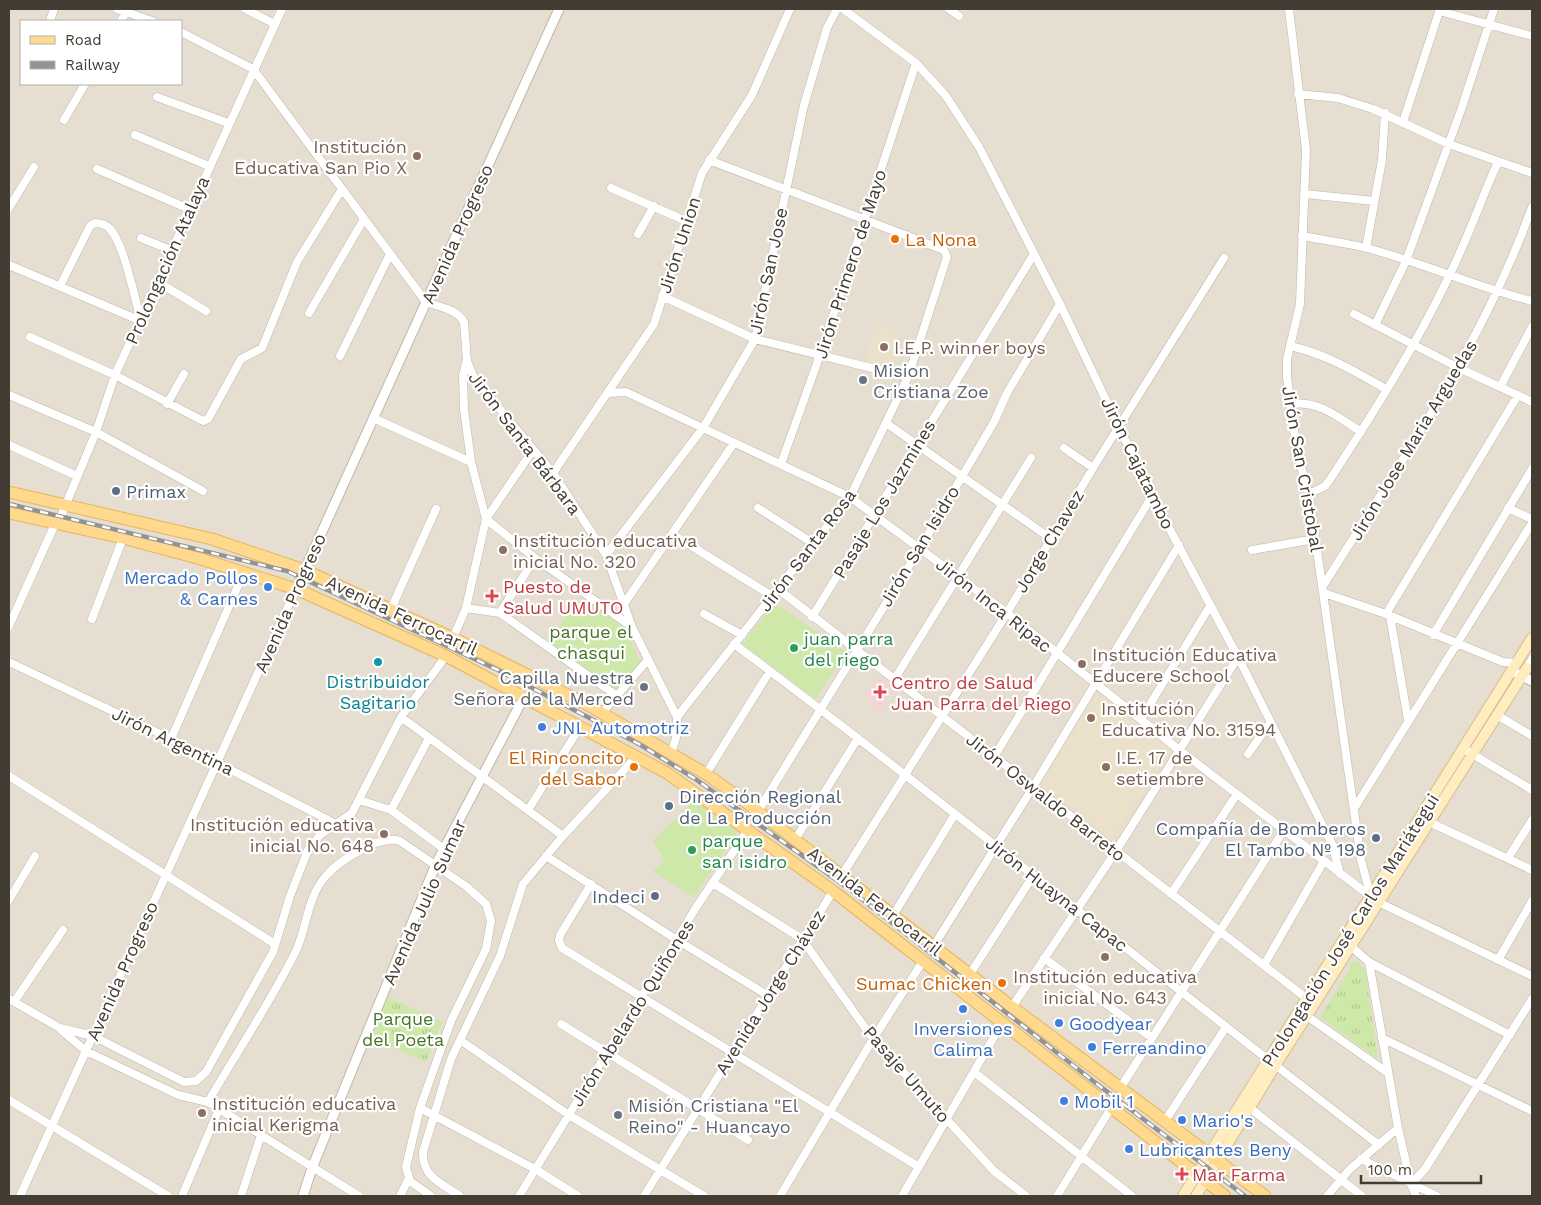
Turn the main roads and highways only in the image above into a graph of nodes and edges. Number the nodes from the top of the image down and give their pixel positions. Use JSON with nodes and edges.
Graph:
{"nodes":[{"id":1,"x":9,"y":492,"type":"edge"},
{"id":2,"x":9,"y":513,"type":"edge"},
{"id":3,"x":60,"y":515,"type":"junction"},
{"id":4,"x":1532,"y":638,"type":"edge"},
{"id":5,"x":1529,"y":666,"type":"edge"},
{"id":6,"x":1468,"y":752,"type":"junction"},
{"id":7,"x":1375,"y":899,"type":"junction"},
{"id":8,"x":1271,"y":1063,"type":"junction"},
{"id":9,"x":1213,"y":1158,"type":"junction"},
{"id":10,"x":1201,"y":1178,"type":"junction"},
{"id":11,"x":1183,"y":1196,"type":"edge"},
{"id":12,"x":1196,"y":1196,"type":"edge"},
{"id":13,"x":1225,"y":1196,"type":"edge"},
{"id":14,"x":1265,"y":1196,"type":"edge"}],
"edges":[{"from":1,"to":3,"type":"main road","name":"Avenida Ferrocarril"},
{"from":2,"to":3,"type":"main road","name":"Avenida Ferrocarril"},
{"from":3,"to":9,"type":"main road","name":"Avenida Ferrocarril"},
{"from":3,"to":10,"type":"main road","name":"Avenida Ferrocarril"},
{"from":4,"to":6,"type":"main road","name":"Prolongación José Carlos Mariátegui"},
{"from":5,"to":6,"type":"main road","name":"Prolongación José Carlos Mariátegui"},
{"from":6,"to":7,"type":"main road","name":"Prolongación José Carlos Mariátegui"},
{"from":6,"to":7,"type":"main road","name":"Prolongación José Carlos Mariátegui"},
{"from":7,"to":8,"type":"main road","name":"Prolongación José Carlos Mariátegui"},
{"from":8,"to":9,"type":"main road","name":"Prolongación José Carlos Mariátegui"},
{"from":8,"to":9,"type":"main road","name":"Prolongación José Carlos Mariátegui"},
{"from":9,"to":10,"type":"main road","name":"Prolongación José Carlos Mariátegui"},
{"from":9,"to":14,"type":"main road","name":"Avenida Ferrocarril"},
{"from":10,"to":11,"type":"main road","name":"Prolongación José Carlos Mariátegui"},
{"from":10,"to":12,"type":"main road","name":"Prolongación José Carlos Mariátegui"},
{"from":10,"to":13,"type":"main road","name":"Avenida Ferrocarril"}]}
